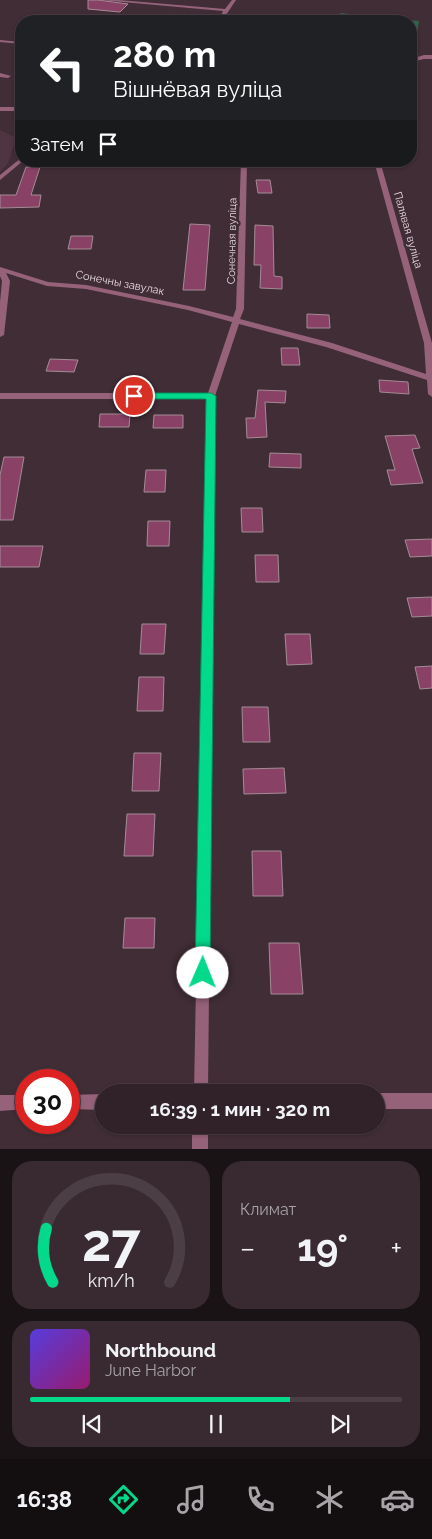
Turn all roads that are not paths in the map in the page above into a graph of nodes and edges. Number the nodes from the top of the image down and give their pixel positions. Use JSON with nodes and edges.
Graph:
{"nodes":[{"id":1,"x":102,"y":0,"type":"edge"},
{"id":2,"x":234,"y":0,"type":"edge"},
{"id":3,"x":226,"y":10,"type":"junction"},
{"id":4,"x":223,"y":15,"type":"edge"},
{"id":5,"x":0,"y":41,"type":"edge"},
{"id":6,"x":15,"y":42,"type":"edge"},
{"id":7,"x":432,"y":56,"type":"edge"},
{"id":8,"x":417,"y":59,"type":"edge"},
{"id":9,"x":0,"y":76,"type":"edge"},
{"id":10,"x":8,"y":76,"type":"dead end"},
{"id":11,"x":0,"y":109,"type":"edge"},
{"id":12,"x":15,"y":109,"type":"edge"},
{"id":13,"x":15,"y":165,"type":"edge"},
{"id":14,"x":244,"y":167,"type":"edge"},
{"id":15,"x":379,"y":167,"type":"edge"},
{"id":16,"x":0,"y":178,"type":"edge"},
{"id":17,"x":0,"y":269,"type":"edge"},
{"id":18,"x":3,"y":291,"type":"edge"},
{"id":19,"x":235,"y":320,"type":"junction"},
{"id":20,"x":0,"y":335,"type":"edge"},
{"id":21,"x":431,"y":378,"type":"edge"},
{"id":22,"x":432,"y":394,"type":"edge"},
{"id":23,"x":0,"y":396,"type":"edge"},
{"id":24,"x":211,"y":396,"type":"junction"},
{"id":25,"x":201,"y":1084,"type":"edge"},
{"id":26,"x":385,"y":1101,"type":"edge"},
{"id":27,"x":432,"y":1101,"type":"edge"},
{"id":28,"x":0,"y":1102,"type":"edge"},
{"id":29,"x":15,"y":1102,"type":"edge"},
{"id":30,"x":80,"y":1102,"type":"edge"},
{"id":31,"x":95,"y":1102,"type":"edge"},
{"id":32,"x":200,"y":1134,"type":"edge"},
{"id":33,"x":200,"y":1149,"type":"edge"}],
"edges":[{"from":1,"to":3,"type":"street"},
{"from":2,"to":3,"type":"street"},
{"from":3,"to":4,"type":"street"},
{"from":5,"to":6,"type":"street"},
{"from":7,"to":8,"type":"street"},
{"from":9,"to":10,"type":"street"},
{"from":11,"to":12,"type":"street"},
{"from":13,"to":16,"type":"street"},
{"from":14,"to":19,"type":"street","name":"Сонечная вуліца"},
{"from":15,"to":21,"type":"street","name":"Палявая вуліца"},
{"from":17,"to":18,"type":"street"},
{"from":17,"to":19,"type":"street","name":"Сонечны завулак"},
{"from":18,"to":20,"type":"street"},
{"from":19,"to":21,"type":"street","name":"Сонечны завулак"},
{"from":19,"to":24,"type":"street","name":"Сонечная вуліца"},
{"from":21,"to":22,"type":"street","name":"Палявая вуліца"},
{"from":23,"to":24,"type":"street"},
{"from":24,"to":25,"type":"street","name":"Сонечная вуліца"},
{"from":26,"to":27,"type":"street"},
{"from":28,"to":29,"type":"street"},
{"from":30,"to":31,"type":"street"},
{"from":32,"to":33,"type":"street"}]}
